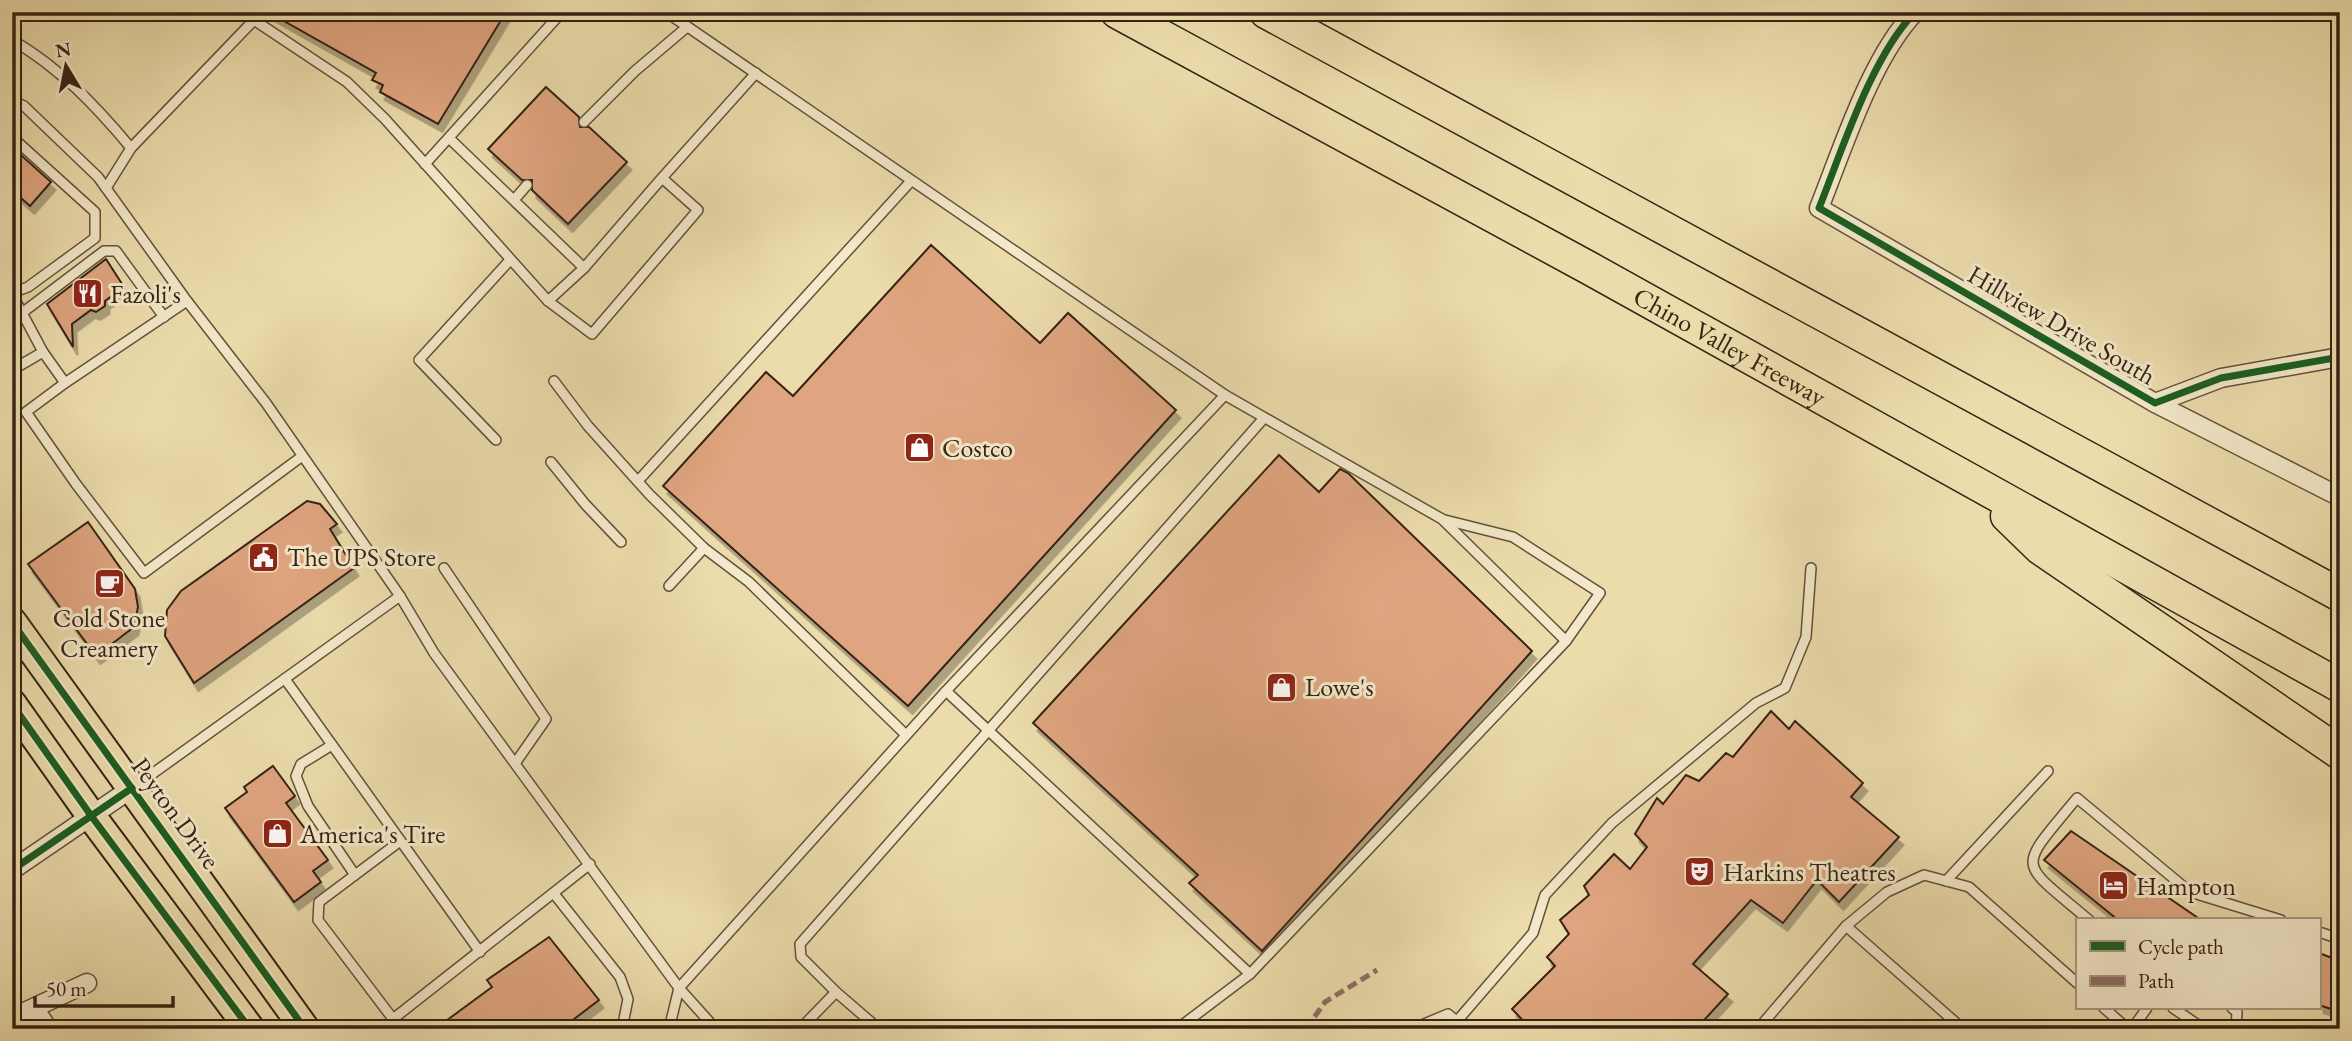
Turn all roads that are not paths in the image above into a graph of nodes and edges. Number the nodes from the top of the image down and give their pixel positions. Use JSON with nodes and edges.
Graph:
{"nodes":[{"id":1,"x":243,"y":12,"type":"edge"},
{"id":2,"x":562,"y":12,"type":"edge"},
{"id":3,"x":666,"y":12,"type":"edge"},
{"id":4,"x":1117,"y":12,"type":"edge"},
{"id":5,"x":1266,"y":12,"type":"edge"},
{"id":6,"x":1294,"y":12,"type":"edge"},
{"id":7,"x":1915,"y":12,"type":"edge"},
{"id":8,"x":254,"y":20,"type":"junction"},
{"id":9,"x":687,"y":27,"type":"junction"},
{"id":10,"x":12,"y":40,"type":"edge"},
{"id":11,"x":1329,"y":47,"type":"junction"},
{"id":12,"x":756,"y":73,"type":"junction"},
{"id":13,"x":12,"y":100,"type":"edge"},
{"id":14,"x":584,"y":122,"type":"dead end"},
{"id":15,"x":12,"y":137,"type":"edge"},
{"id":16,"x":449,"y":138,"type":"junction"},
{"id":17,"x":131,"y":148,"type":"junction"},
{"id":18,"x":425,"y":164,"type":"junction"},
{"id":19,"x":662,"y":178,"type":"junction"},
{"id":20,"x":911,"y":181,"type":"junction"},
{"id":21,"x":527,"y":185,"type":"dead end"},
{"id":22,"x":106,"y":188,"type":"junction"},
{"id":23,"x":514,"y":200,"type":"junction"},
{"id":24,"x":510,"y":260,"type":"junction"},
{"id":25,"x":584,"y":268,"type":"junction"},
{"id":26,"x":12,"y":294,"type":"edge"},
{"id":27,"x":187,"y":301,"type":"junction"},
{"id":28,"x":548,"y":301,"type":"junction"},
{"id":29,"x":22,"y":313,"type":"junction"},
{"id":30,"x":164,"y":317,"type":"junction"},
{"id":31,"x":43,"y":352,"type":"junction"},
{"id":32,"x":2340,"y":357,"type":"edge"},
{"id":33,"x":12,"y":370,"type":"edge"},
{"id":34,"x":554,"y":381,"type":"dead end"},
{"id":35,"x":65,"y":383,"type":"junction"},
{"id":36,"x":1224,"y":395,"type":"junction"},
{"id":37,"x":2155,"y":403,"type":"junction"},
{"id":38,"x":1264,"y":418,"type":"junction"},
{"id":39,"x":496,"y":440,"type":"dead end"},
{"id":40,"x":301,"y":457,"type":"junction"},
{"id":41,"x":551,"y":462,"type":"dead end"},
{"id":42,"x":638,"y":481,"type":"junction"},
{"id":43,"x":1979,"y":488,"type":"junction"},
{"id":44,"x":2340,"y":497,"type":"edge"},
{"id":45,"x":1442,"y":519,"type":"junction"},
{"id":46,"x":621,"y":542,"type":"dead end"},
{"id":47,"x":704,"y":548,"type":"junction"},
{"id":48,"x":444,"y":568,"type":"dead end"},
{"id":49,"x":1811,"y":568,"type":"dead end"},
{"id":50,"x":669,"y":586,"type":"dead end"},
{"id":51,"x":2340,"y":595,"type":"edge"},
{"id":52,"x":400,"y":596,"type":"junction"},
{"id":53,"x":12,"y":622,"type":"edge"},
{"id":54,"x":1566,"y":641,"type":"junction"},
{"id":55,"x":285,"y":679,"type":"junction"},
{"id":56,"x":2340,"y":686,"type":"edge"},
{"id":57,"x":946,"y":691,"type":"junction"},
{"id":58,"x":12,"y":704,"type":"edge"},
{"id":59,"x":990,"y":732,"type":"junction"},
{"id":60,"x":906,"y":734,"type":"junction"},
{"id":61,"x":332,"y":745,"type":"junction"},
{"id":62,"x":2340,"y":753,"type":"edge"},
{"id":63,"x":516,"y":762,"type":"junction"},
{"id":64,"x":2048,"y":771,"type":"dead end"},
{"id":65,"x":132,"y":788,"type":"junction"},
{"id":66,"x":92,"y":817,"type":"junction"},
{"id":67,"x":399,"y":842,"type":"junction"},
{"id":68,"x":590,"y":864,"type":"junction"},
{"id":69,"x":12,"y":870,"type":"edge"},
{"id":70,"x":355,"y":875,"type":"junction"},
{"id":71,"x":1946,"y":881,"type":"junction"},
{"id":72,"x":555,"y":895,"type":"junction"},
{"id":73,"x":2088,"y":918,"type":"edge"},
{"id":74,"x":2274,"y":918,"type":"edge"},
{"id":75,"x":1846,"y":926,"type":"junction"},
{"id":76,"x":2320,"y":932,"type":"edge"},
{"id":77,"x":2340,"y":939,"type":"edge"},
{"id":78,"x":480,"y":952,"type":"junction"},
{"id":79,"x":1250,"y":974,"type":"junction"},
{"id":80,"x":2076,"y":982,"type":"edge"},
{"id":81,"x":87,"y":983,"type":"dead end"},
{"id":82,"x":679,"y":988,"type":"junction"},
{"id":83,"x":836,"y":992,"type":"junction"},
{"id":84,"x":34,"y":1008,"type":"junction"},
{"id":85,"x":2107,"y":1010,"type":"edge"},
{"id":86,"x":2145,"y":1010,"type":"edge"},
{"id":87,"x":2176,"y":1010,"type":"edge"},
{"id":88,"x":2234,"y":1010,"type":"edge"},
{"id":89,"x":12,"y":1018,"type":"edge"},
{"id":90,"x":1457,"y":1021,"type":"junction"},
{"id":91,"x":2340,"y":1023,"type":"edge"},
{"id":92,"x":394,"y":1024,"type":"edge"},
{"id":93,"x":48,"y":1029,"type":"edge"},
{"id":94,"x":250,"y":1029,"type":"edge"},
{"id":95,"x":305,"y":1029,"type":"edge"},
{"id":96,"x":622,"y":1029,"type":"edge"},
{"id":97,"x":670,"y":1029,"type":"edge"},
{"id":98,"x":725,"y":1029,"type":"edge"},
{"id":99,"x":791,"y":1029,"type":"edge"},
{"id":100,"x":879,"y":1029,"type":"edge"},
{"id":101,"x":1177,"y":1029,"type":"edge"},
{"id":102,"x":1412,"y":1029,"type":"edge"},
{"id":103,"x":1466,"y":1029,"type":"edge"},
{"id":104,"x":1758,"y":1029,"type":"edge"},
{"id":105,"x":1963,"y":1029,"type":"edge"},
{"id":106,"x":2130,"y":1029,"type":"edge"},
{"id":107,"x":2204,"y":1029,"type":"edge"},
{"id":108,"x":2236,"y":1029,"type":"edge"},
{"id":109,"x":2335,"y":1029,"type":"edge"}],
"edges":[{"from":1,"to":8,"type":"lane"},
{"from":2,"to":16,"type":"lane"},
{"from":3,"to":9,"type":"lane"},
{"from":4,"to":43,"type":"highway","name":"Chino Valley Freeway"},
{"from":5,"to":11,"type":"highway"},
{"from":6,"to":11,"type":"highway"},
{"from":7,"to":37,"type":"street","name":"Hillview Drive South"},
{"from":8,"to":17,"type":"lane"},
{"from":8,"to":18,"type":"lane"},
{"from":9,"to":12,"type":"lane"},
{"from":9,"to":14,"type":"lane"},
{"from":10,"to":17,"type":"lane"},
{"from":11,"to":51,"type":"highway"},
{"from":12,"to":19,"type":"lane"},
{"from":12,"to":20,"type":"lane"},
{"from":13,"to":22,"type":"lane"},
{"from":15,"to":26,"type":"lane"},
{"from":16,"to":18,"type":"lane"},
{"from":16,"to":23,"type":"lane"},
{"from":17,"to":22,"type":"lane"},
{"from":18,"to":24,"type":"lane"},
{"from":19,"to":25,"type":"lane"},
{"from":19,"to":28,"type":"lane"},
{"from":20,"to":36,"type":"lane"},
{"from":20,"to":42,"type":"lane"},
{"from":21,"to":23,"type":"lane"},
{"from":22,"to":27,"type":"lane"},
{"from":23,"to":25,"type":"lane"},
{"from":24,"to":28,"type":"lane"},
{"from":24,"to":39,"type":"lane"},
{"from":25,"to":28,"type":"lane"},
{"from":26,"to":29,"type":"lane"},
{"from":27,"to":30,"type":"lane"},
{"from":27,"to":40,"type":"lane"},
{"from":29,"to":30,"type":"lane"},
{"from":29,"to":31,"type":"lane"},
{"from":30,"to":35,"type":"lane"},
{"from":31,"to":33,"type":"lane"},
{"from":31,"to":35,"type":"lane"},
{"from":32,"to":37,"type":"street","name":"Hillview Drive South"},
{"from":34,"to":42,"type":"lane"},
{"from":35,"to":40,"type":"lane"},
{"from":36,"to":38,"type":"lane"},
{"from":36,"to":57,"type":"lane"},
{"from":37,"to":44,"type":"street"},
{"from":38,"to":45,"type":"lane"},
{"from":38,"to":59,"type":"lane"},
{"from":40,"to":52,"type":"lane"},
{"from":41,"to":46,"type":"lane"},
{"from":42,"to":47,"type":"lane"},
{"from":43,"to":56,"type":"highway","name":"Chino Valley Freeway"},
{"from":43,"to":62,"type":"highway"},
{"from":45,"to":54,"type":"lane"},
{"from":45,"to":54,"type":"lane"},
{"from":47,"to":50,"type":"lane"},
{"from":47,"to":60,"type":"lane"},
{"from":48,"to":63,"type":"lane"},
{"from":49,"to":90,"type":"lane"},
{"from":52,"to":55,"type":"lane"},
{"from":52,"to":63,"type":"lane"},
{"from":53,"to":65,"type":"main road","name":"Peyton Drive"},
{"from":54,"to":79,"type":"lane"},
{"from":55,"to":61,"type":"lane"},
{"from":55,"to":65,"type":"lane"},
{"from":57,"to":59,"type":"lane"},
{"from":57,"to":60,"type":"lane"},
{"from":58,"to":66,"type":"main road"},
{"from":59,"to":79,"type":"lane"},
{"from":59,"to":83,"type":"lane"},
{"from":60,"to":82,"type":"lane"},
{"from":61,"to":67,"type":"lane"},
{"from":61,"to":70,"type":"lane"},
{"from":63,"to":68,"type":"lane"},
{"from":64,"to":71,"type":"lane"},
{"from":65,"to":66,"type":"street"},
{"from":65,"to":95,"type":"main road","name":"Peyton Drive"},
{"from":66,"to":69,"type":"street"},
{"from":66,"to":94,"type":"main road"},
{"from":67,"to":70,"type":"lane"},
{"from":67,"to":78,"type":"lane"},
{"from":68,"to":72,"type":"lane"},
{"from":68,"to":82,"type":"lane"},
{"from":70,"to":92,"type":"lane"},
{"from":71,"to":75,"type":"lane"},
{"from":71,"to":80,"type":"lane"},
{"from":72,"to":78,"type":"lane"},
{"from":72,"to":96,"type":"lane"},
{"from":73,"to":74,"type":"lane"},
{"from":75,"to":104,"type":"lane"},
{"from":75,"to":105,"type":"lane"},
{"from":76,"to":77,"type":"lane"},
{"from":78,"to":92,"type":"lane"},
{"from":79,"to":101,"type":"lane"},
{"from":81,"to":84,"type":"street"},
{"from":82,"to":97,"type":"lane"},
{"from":82,"to":98,"type":"lane"},
{"from":83,"to":99,"type":"lane"},
{"from":83,"to":100,"type":"lane"},
{"from":84,"to":89,"type":"street"},
{"from":84,"to":93,"type":"street"},
{"from":85,"to":106,"type":"lane"},
{"from":86,"to":106,"type":"lane"},
{"from":87,"to":107,"type":"lane"},
{"from":88,"to":108,"type":"lane"},
{"from":90,"to":102,"type":"lane"},
{"from":90,"to":103,"type":"lane"},
{"from":91,"to":109,"type":"lane"}]}
